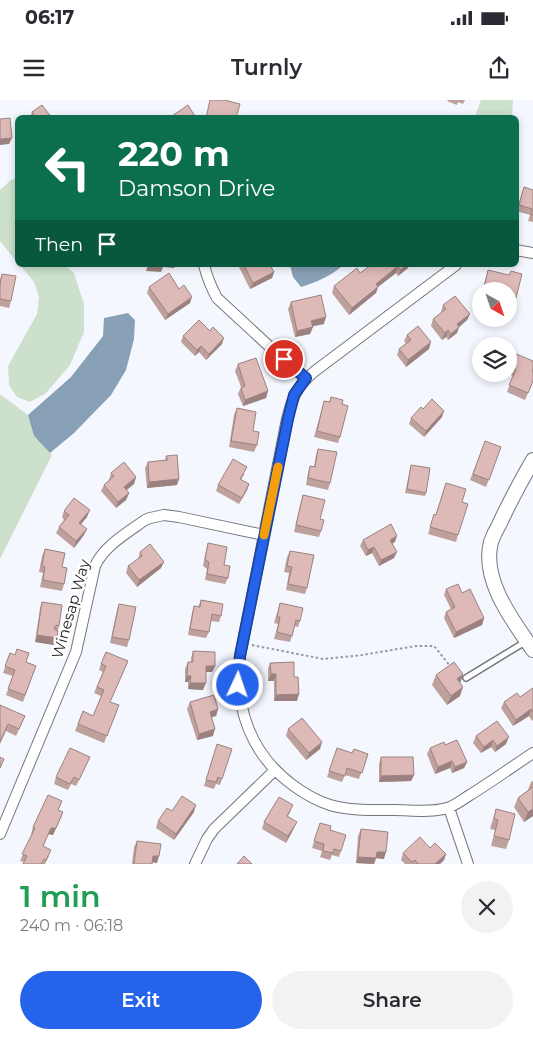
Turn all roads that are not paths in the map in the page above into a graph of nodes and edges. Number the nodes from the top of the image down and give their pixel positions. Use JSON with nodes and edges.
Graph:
{"nodes":[{"id":1,"x":519,"y":251,"type":"edge"},
{"id":2,"x":533,"y":253,"type":"edge"},
{"id":3,"x":205,"y":267,"type":"edge"},
{"id":4,"x":453,"y":267,"type":"edge"},
{"id":5,"x":306,"y":378,"type":"junction"},
{"id":6,"x":533,"y":460,"type":"edge"},
{"id":7,"x":264,"y":535,"type":"junction"},
{"id":8,"x":530,"y":646,"type":"edge"},
{"id":9,"x":466,"y":678,"type":"road end"},
{"id":10,"x":533,"y":753,"type":"edge"},
{"id":11,"x":275,"y":770,"type":"junction"},
{"id":12,"x":449,"y":808,"type":"junction"},
{"id":13,"x":0,"y":834,"type":"edge"},
{"id":14,"x":195,"y":864,"type":"edge"},
{"id":15,"x":468,"y":864,"type":"edge"}],
"edges":[{"from":1,"to":2,"type":"street"},
{"from":3,"to":5,"type":"street"},
{"from":4,"to":5,"type":"street"},
{"from":5,"to":7,"type":"street"},
{"from":6,"to":8,"type":"street"},
{"from":7,"to":11,"type":"street"},
{"from":7,"to":13,"type":"street","name":"Winesap Way"},
{"from":8,"to":9,"type":"lane"},
{"from":10,"to":12,"type":"street"},
{"from":11,"to":12,"type":"street"},
{"from":11,"to":14,"type":"street"},
{"from":12,"to":15,"type":"street"}]}
